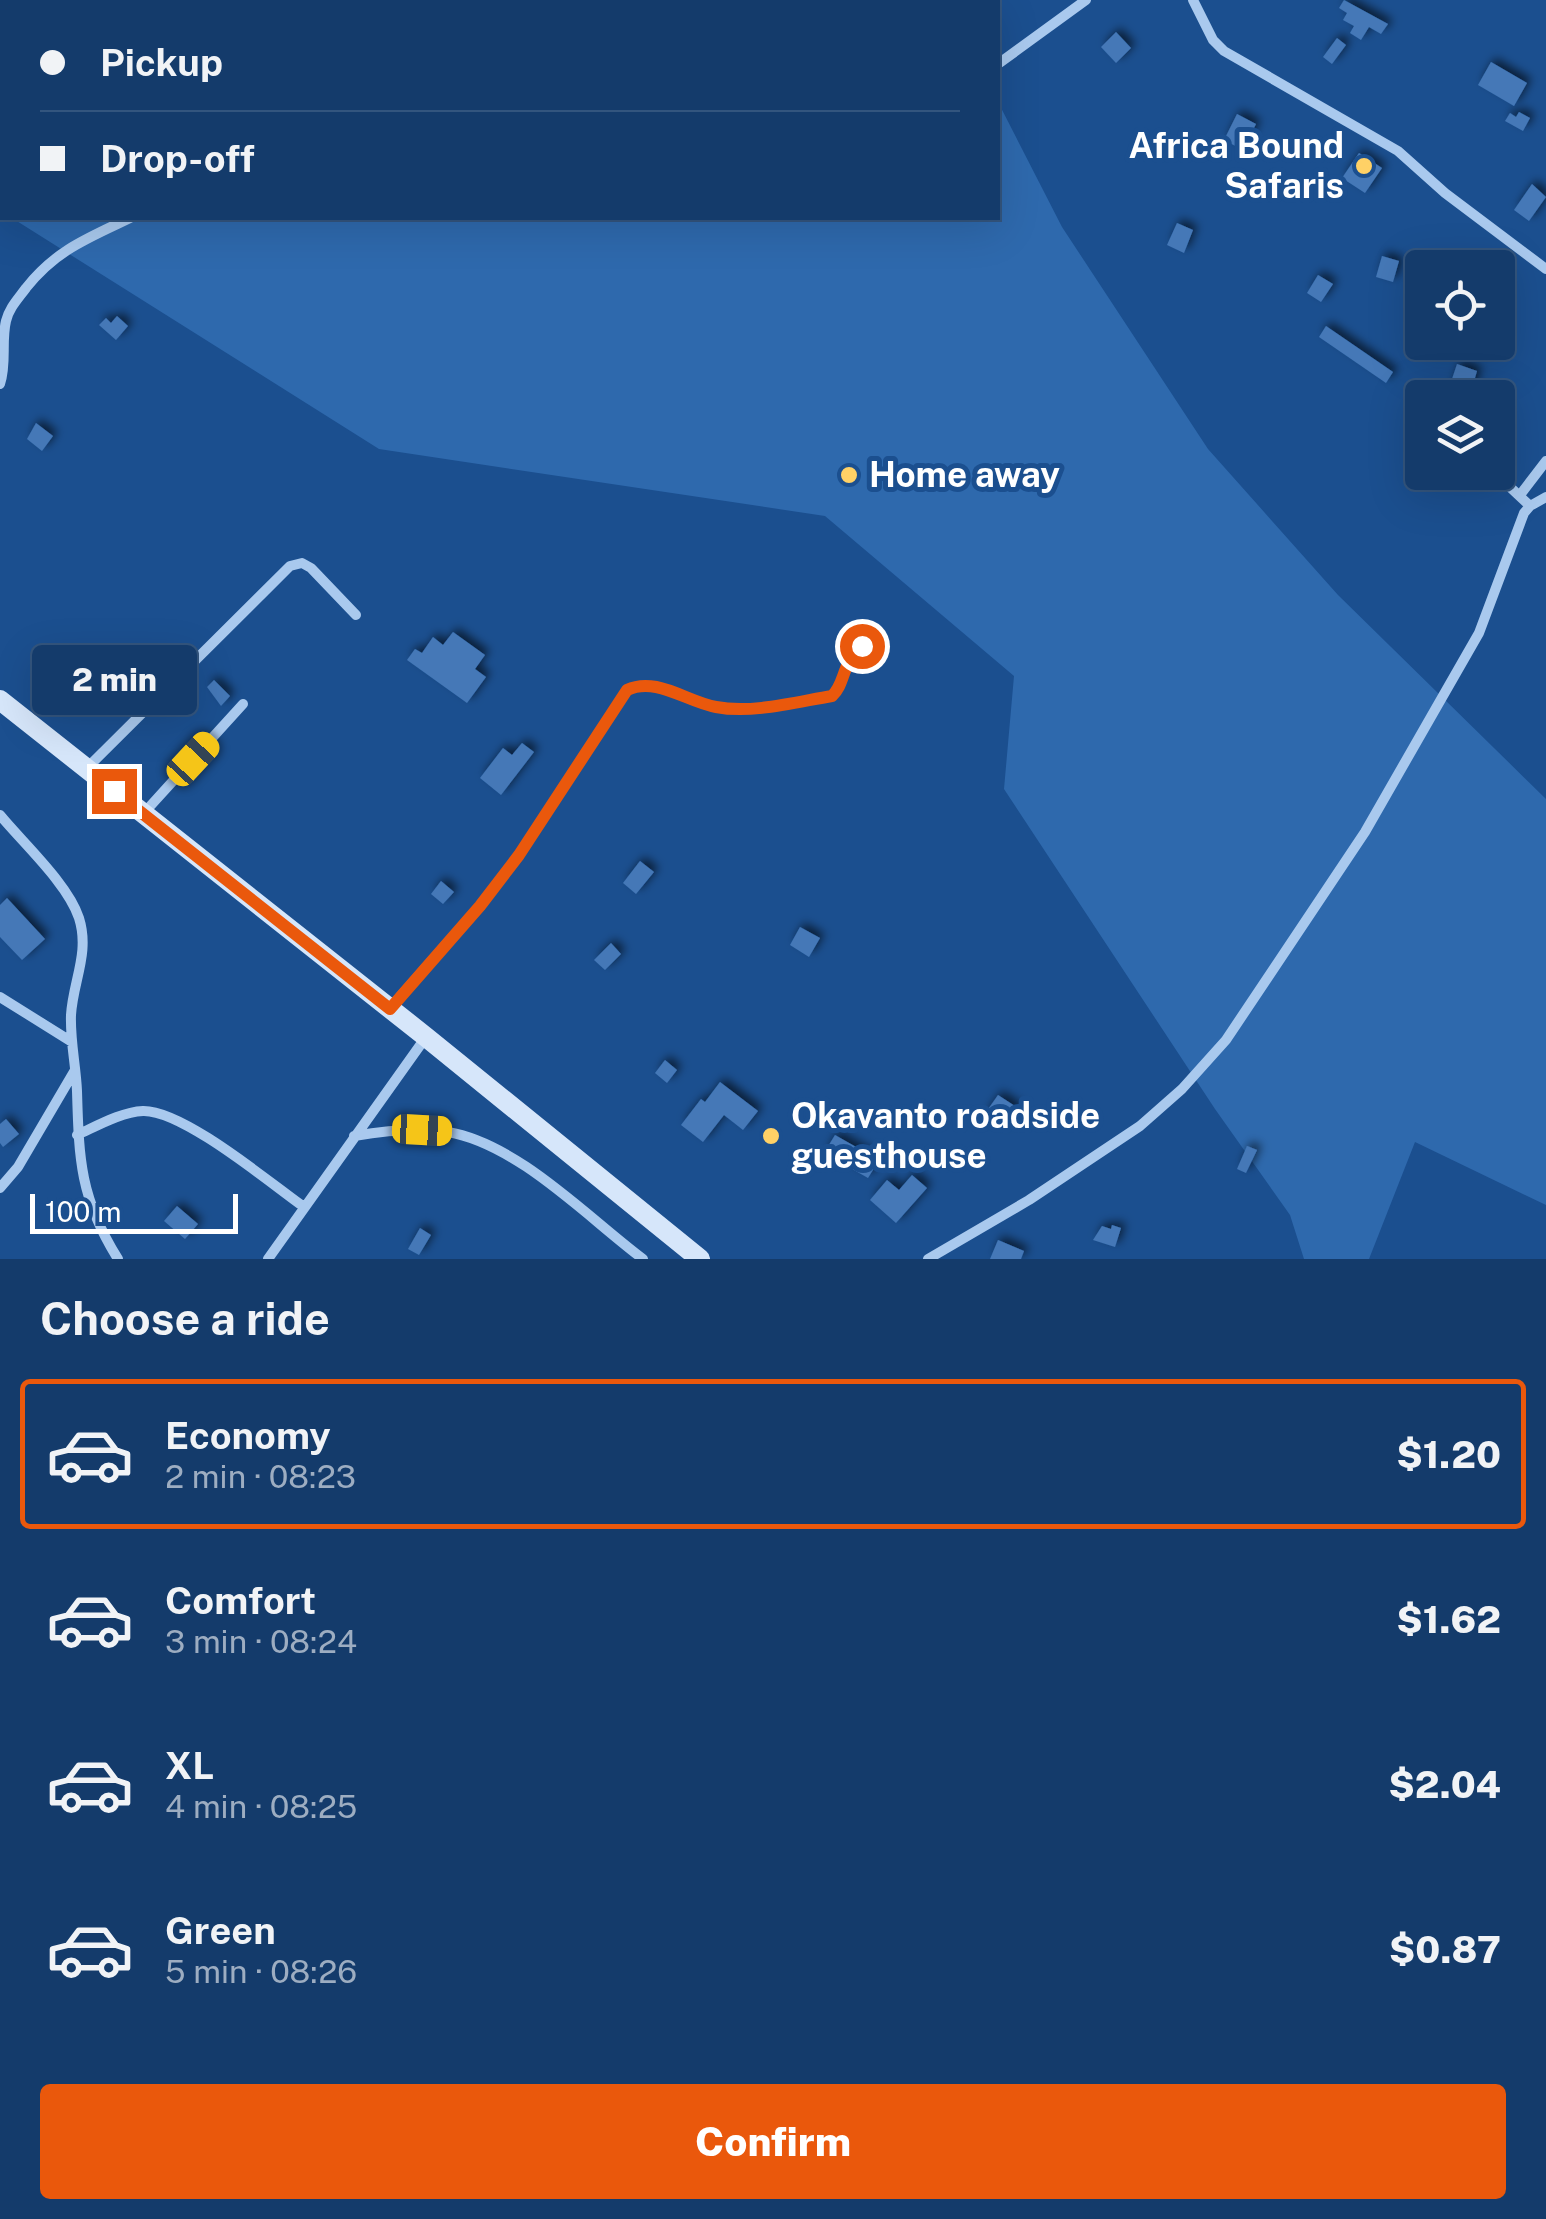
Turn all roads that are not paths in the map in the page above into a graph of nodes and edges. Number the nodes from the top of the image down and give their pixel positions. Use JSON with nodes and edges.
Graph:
{"nodes":[{"id":1,"x":1086,"y":0,"type":"edge"},
{"id":2,"x":1193,"y":0,"type":"edge"},
{"id":3,"x":1000,"y":63,"type":"edge"},
{"id":4,"x":126,"y":220,"type":"edge"},
{"id":5,"x":1546,"y":269,"type":"edge"},
{"id":6,"x":0,"y":384,"type":"edge"},
{"id":7,"x":1546,"y":461,"type":"edge"},
{"id":8,"x":1514,"y":490,"type":"edge"},
{"id":9,"x":1520,"y":495,"type":"junction"},
{"id":10,"x":1546,"y":497,"type":"edge"},
{"id":11,"x":1530,"y":506,"type":"junction"},
{"id":12,"x":356,"y":615,"type":"dead end"},
{"id":13,"x":862,"y":646,"type":"dead end"},
{"id":14,"x":0,"y":700,"type":"edge"},
{"id":15,"x":244,"y":704,"type":"dead end"},
{"id":16,"x":86,"y":769,"type":"junction"},
{"id":17,"x":142,"y":814,"type":"junction"},
{"id":18,"x":0,"y":815,"type":"edge"},
{"id":19,"x":0,"y":997,"type":"edge"},
{"id":20,"x":390,"y":1009,"type":"junction"},
{"id":21,"x":426,"y":1036,"type":"junction"},
{"id":22,"x":72,"y":1042,"type":"junction"},
{"id":23,"x":75,"y":1069,"type":"junction"},
{"id":24,"x":77,"y":1135,"type":"junction"},
{"id":25,"x":354,"y":1136,"type":"junction"},
{"id":26,"x":0,"y":1188,"type":"edge"},
{"id":27,"x":304,"y":1208,"type":"junction"},
{"id":28,"x":118,"y":1259,"type":"edge"},
{"id":29,"x":268,"y":1259,"type":"edge"},
{"id":30,"x":643,"y":1259,"type":"edge"},
{"id":31,"x":700,"y":1259,"type":"edge"},
{"id":32,"x":928,"y":1259,"type":"edge"}],
"edges":[{"from":1,"to":3,"type":"street"},
{"from":2,"to":5,"type":"street"},
{"from":4,"to":6,"type":"street"},
{"from":7,"to":9,"type":"street"},
{"from":8,"to":9,"type":"street"},
{"from":9,"to":11,"type":"street"},
{"from":10,"to":11,"type":"street"},
{"from":11,"to":32,"type":"street"},
{"from":12,"to":16,"type":"street"},
{"from":13,"to":20,"type":"street"},
{"from":14,"to":16,"type":"main road"},
{"from":15,"to":17,"type":"street"},
{"from":16,"to":17,"type":"main road"},
{"from":17,"to":20,"type":"main road"},
{"from":18,"to":22,"type":"street"},
{"from":19,"to":22,"type":"street"},
{"from":20,"to":21,"type":"main road"},
{"from":21,"to":25,"type":"street"},
{"from":21,"to":31,"type":"main road"},
{"from":22,"to":23,"type":"street"},
{"from":23,"to":24,"type":"street"},
{"from":23,"to":26,"type":"street"},
{"from":24,"to":27,"type":"street"},
{"from":24,"to":28,"type":"street"},
{"from":25,"to":27,"type":"street"},
{"from":25,"to":30,"type":"street"},
{"from":27,"to":29,"type":"street"}]}
